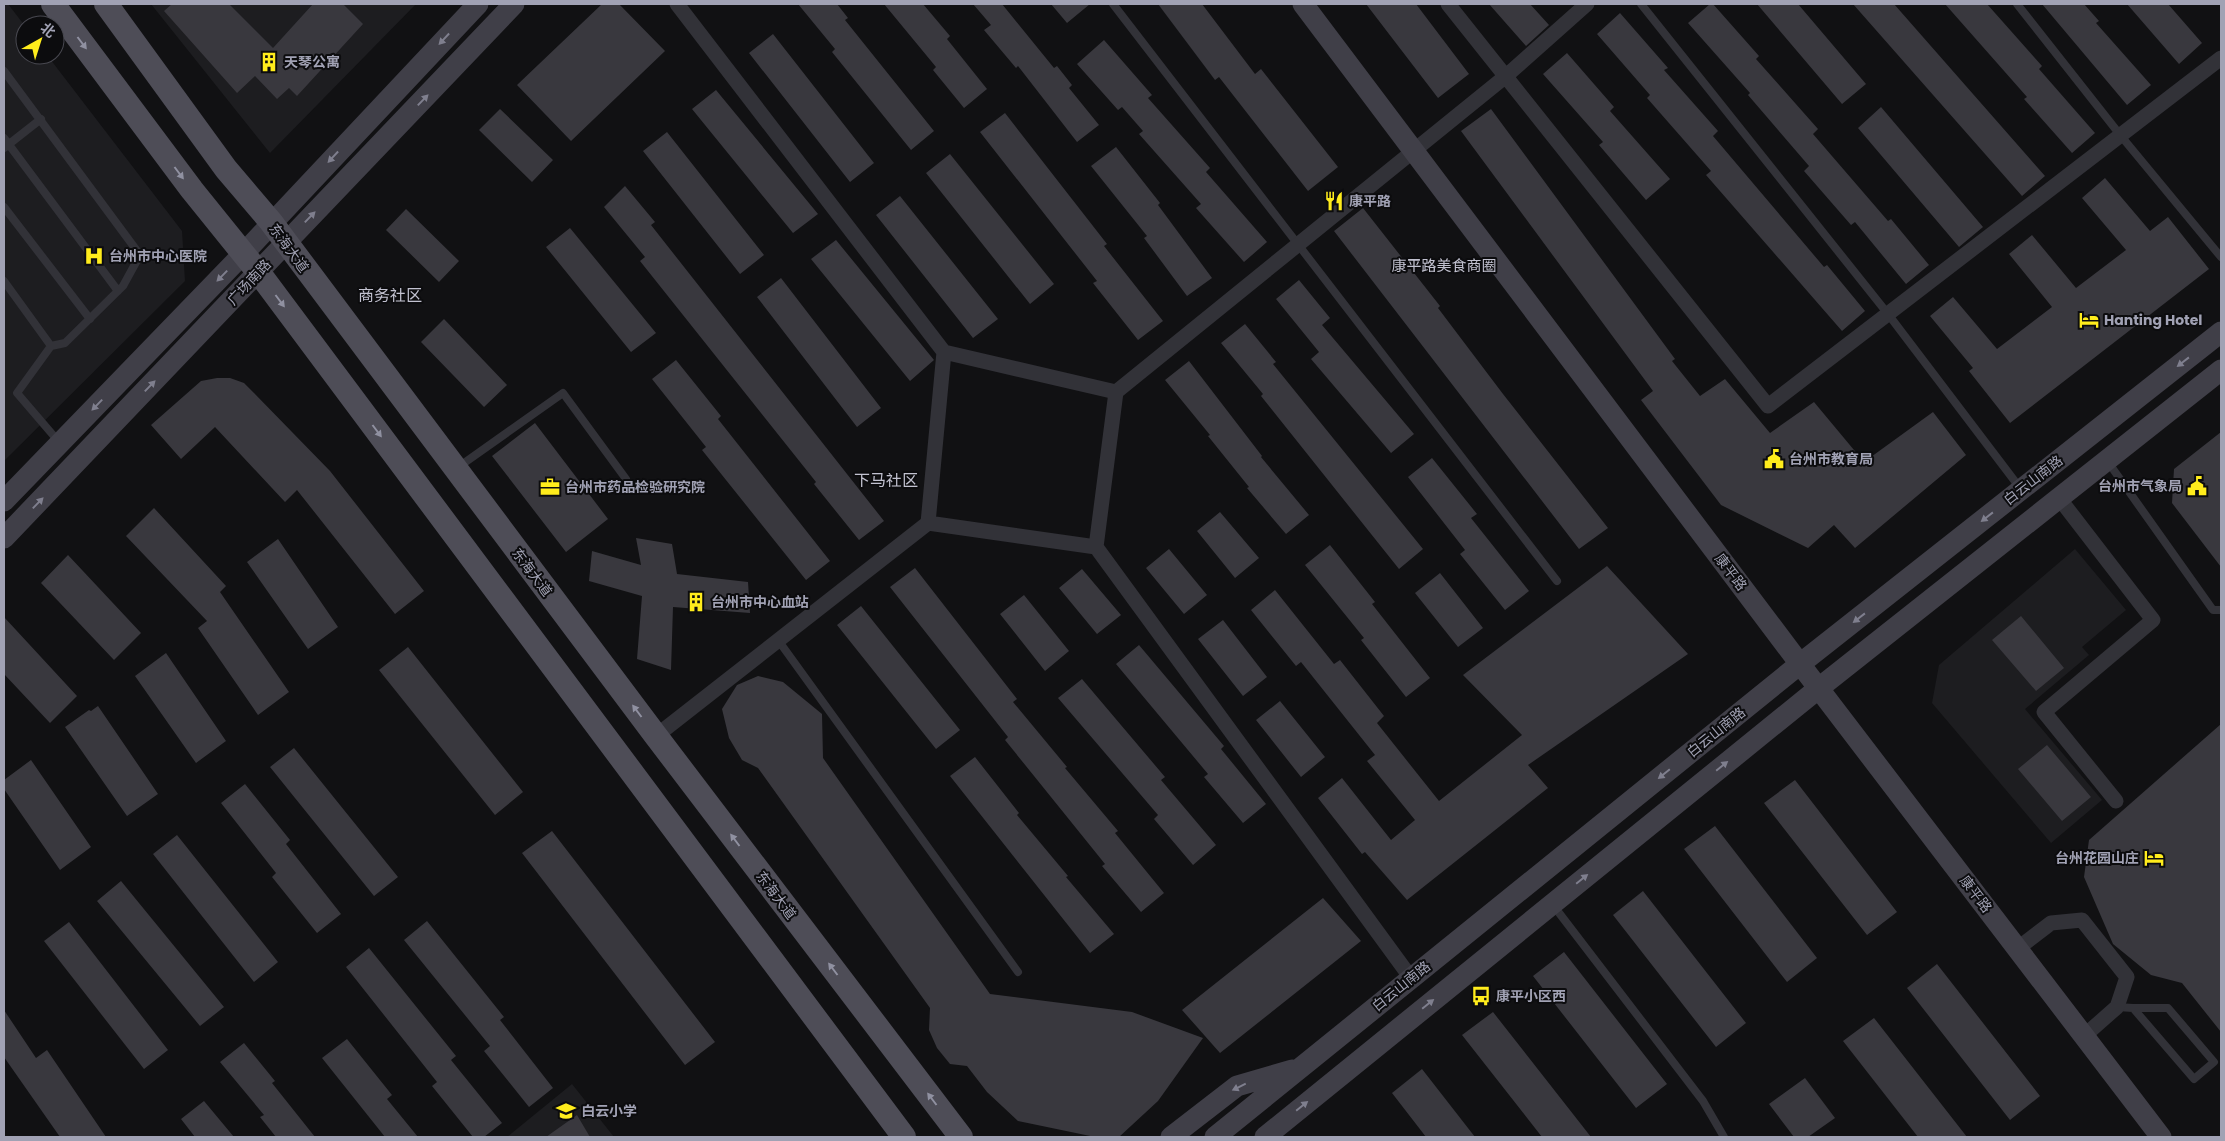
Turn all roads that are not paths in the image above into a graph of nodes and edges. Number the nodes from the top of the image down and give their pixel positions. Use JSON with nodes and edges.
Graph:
{"nodes":[{"id":1,"x":53,"y":4,"type":"edge"},
{"id":2,"x":106,"y":4,"type":"edge"},
{"id":3,"x":478,"y":4,"type":"edge"},
{"id":4,"x":514,"y":4,"type":"edge"},
{"id":5,"x":677,"y":4,"type":"edge"},
{"id":6,"x":1113,"y":4,"type":"edge"},
{"id":7,"x":1303,"y":4,"type":"edge"},
{"id":8,"x":1448,"y":4,"type":"edge"},
{"id":9,"x":1587,"y":4,"type":"edge"},
{"id":10,"x":1641,"y":4,"type":"edge"},
{"id":11,"x":2016,"y":4,"type":"edge"},
{"id":12,"x":2221,"y":58,"type":"edge"},
{"id":13,"x":4,"y":71,"type":"edge"},
{"id":14,"x":1506,"y":76,"type":"junction"},
{"id":15,"x":41,"y":119,"type":"junction"},
{"id":16,"x":2120,"y":136,"type":"junction"},
{"id":17,"x":5,"y":144,"type":"edge"},
{"id":18,"x":1413,"y":150,"type":"junction"},
{"id":19,"x":4,"y":207,"type":"edge"},
{"id":20,"x":271,"y":222,"type":"junction"},
{"id":21,"x":286,"y":243,"type":"junction"},
{"id":22,"x":1298,"y":244,"type":"junction"},
{"id":23,"x":243,"y":254,"type":"junction"},
{"id":24,"x":2221,"y":257,"type":"edge"},
{"id":25,"x":259,"y":273,"type":"junction"},
{"id":26,"x":4,"y":281,"type":"edge"},
{"id":27,"x":118,"y":292,"type":"junction"},
{"id":28,"x":1888,"y":314,"type":"junction"},
{"id":29,"x":90,"y":319,"type":"junction"},
{"id":30,"x":2221,"y":332,"type":"edge"},
{"id":31,"x":51,"y":346,"type":"junction"},
{"id":32,"x":944,"y":352,"type":"junction"},
{"id":33,"x":2221,"y":370,"type":"edge"},
{"id":34,"x":1116,"y":392,"type":"junction"},
{"id":35,"x":60,"y":443,"type":"junction"},
{"id":36,"x":2107,"y":461,"type":"junction"},
{"id":37,"x":456,"y":469,"type":"junction"},
{"id":38,"x":626,"y":479,"type":"dead end"},
{"id":39,"x":2021,"y":490,"type":"junction"},
{"id":40,"x":2059,"y":498,"type":"junction"},
{"id":41,"x":4,"y":501,"type":"edge"},
{"id":42,"x":928,"y":523,"type":"junction"},
{"id":43,"x":4,"y":538,"type":"edge"},
{"id":44,"x":1096,"y":547,"type":"junction"},
{"id":45,"x":1558,"y":581,"type":"dead end"},
{"id":46,"x":2221,"y":610,"type":"edge"},
{"id":47,"x":778,"y":640,"type":"junction"},
{"id":48,"x":1800,"y":664,"type":"junction"},
{"id":49,"x":1819,"y":688,"type":"junction"},
{"id":50,"x":656,"y":736,"type":"junction"},
{"id":51,"x":2116,"y":801,"type":"dead end"},
{"id":52,"x":1552,"y":903,"type":"junction"},
{"id":53,"x":2017,"y":948,"type":"junction"},
{"id":54,"x":1018,"y":972,"type":"dead end"},
{"id":55,"x":1412,"y":978,"type":"junction"},
{"id":56,"x":2117,"y":1007,"type":"junction"},
{"id":57,"x":2133,"y":1008,"type":"junction"},
{"id":58,"x":2084,"y":1036,"type":"junction"},
{"id":59,"x":1301,"y":1067,"type":"junction"},
{"id":60,"x":962,"y":1136,"type":"edge"},
{"id":61,"x":904,"y":1137,"type":"edge"},
{"id":62,"x":1171,"y":1137,"type":"edge"},
{"id":63,"x":1214,"y":1137,"type":"edge"},
{"id":64,"x":1265,"y":1137,"type":"edge"},
{"id":65,"x":1724,"y":1137,"type":"edge"},
{"id":66,"x":2161,"y":1137,"type":"edge"}],
"edges":[{"from":1,"to":23,"type":"main road","one_way":true},
{"from":2,"to":20,"type":"main road","name":"东海大道"},
{"from":3,"to":20,"type":"main road","name":"广场南路","one_way":true},
{"from":21,"to":4,"type":"main road","name":"广场南路","one_way":true},
{"from":5,"to":32,"type":"street"},
{"from":6,"to":22,"type":"lane"},
{"from":7,"to":18,"type":"main road","name":"康平路"},
{"from":8,"to":14,"type":"street"},
{"from":9,"to":14,"type":"street"},
{"from":10,"to":28,"type":"lane"},
{"from":11,"to":16,"type":"lane"},
{"from":12,"to":16,"type":"street"},
{"from":13,"to":15,"type":"lane"},
{"from":14,"to":18,"type":"street"},
{"from":14,"to":28,"type":"street"},
{"from":15,"to":17,"type":"lane"},
{"from":15,"to":27,"type":"lane"},
{"from":16,"to":24,"type":"lane"},
{"from":16,"to":28,"type":"street"},
{"from":17,"to":27,"type":"lane"},
{"from":18,"to":22,"type":"street"},
{"from":18,"to":48,"type":"main road","name":"康平路"},
{"from":19,"to":29,"type":"lane"},
{"from":20,"to":21,"type":"main road","name":"东海大道"},
{"from":20,"to":23,"type":"main road","name":"广场南路"},
{"from":21,"to":25,"type":"main road","name":"广场南路"},
{"from":21,"to":37,"type":"main road","name":"东海大道"},
{"from":22,"to":34,"type":"street"},
{"from":22,"to":45,"type":"lane"},
{"from":23,"to":25,"type":"main road"},
{"from":23,"to":35,"type":"main road","name":"广场南路","one_way":true},
{"from":43,"to":25,"type":"main road","name":"广场南路","one_way":true},
{"from":25,"to":61,"type":"main road","one_way":true},
{"from":26,"to":31,"type":"lane"},
{"from":27,"to":29,"type":"lane"},
{"from":28,"to":39,"type":"lane"},
{"from":29,"to":31,"type":"lane"},
{"from":30,"to":39,"type":"main road","name":"白云山南路","one_way":true},
{"from":31,"to":35,"type":"lane"},
{"from":32,"to":34,"type":"street"},
{"from":32,"to":42,"type":"street"},
{"from":33,"to":36,"type":"main road"},
{"from":34,"to":44,"type":"street"},
{"from":35,"to":41,"type":"main road","name":"广场南路"},
{"from":36,"to":40,"type":"main road"},
{"from":36,"to":46,"type":"lane"},
{"from":37,"to":38,"type":"lane"},
{"from":50,"to":37,"type":"main road","name":"东海大道","one_way":true},
{"from":39,"to":48,"type":"main road","name":"白云山南路","one_way":true},
{"from":40,"to":49,"type":"main road"},
{"from":40,"to":51,"type":"street"},
{"from":42,"to":44,"type":"street"},
{"from":42,"to":47,"type":"street"},
{"from":44,"to":55,"type":"street"},
{"from":47,"to":50,"type":"street"},
{"from":47,"to":54,"type":"lane"},
{"from":48,"to":49,"type":"main road","name":"康平路"},
{"from":48,"to":55,"type":"main road","name":"白云山南路","one_way":true},
{"from":52,"to":49,"type":"main road","one_way":true},
{"from":49,"to":53,"type":"main road","name":"康平路"},
{"from":60,"to":50,"type":"main road","name":"东海大道","one_way":true},
{"from":64,"to":52,"type":"main road","one_way":true},
{"from":52,"to":65,"type":"lane"},
{"from":53,"to":56,"type":"street"},
{"from":53,"to":58,"type":"main road","name":"康平路"},
{"from":55,"to":59,"type":"main road","name":"白云山南路"},
{"from":56,"to":57,"type":"lane"},
{"from":56,"to":58,"type":"street"},
{"from":57,"to":57,"type":"lane"},
{"from":58,"to":66,"type":"main road","name":"康平路"},
{"from":59,"to":62,"type":"main road","one_way":true},
{"from":59,"to":63,"type":"main road","name":"白云山南路"}]}
